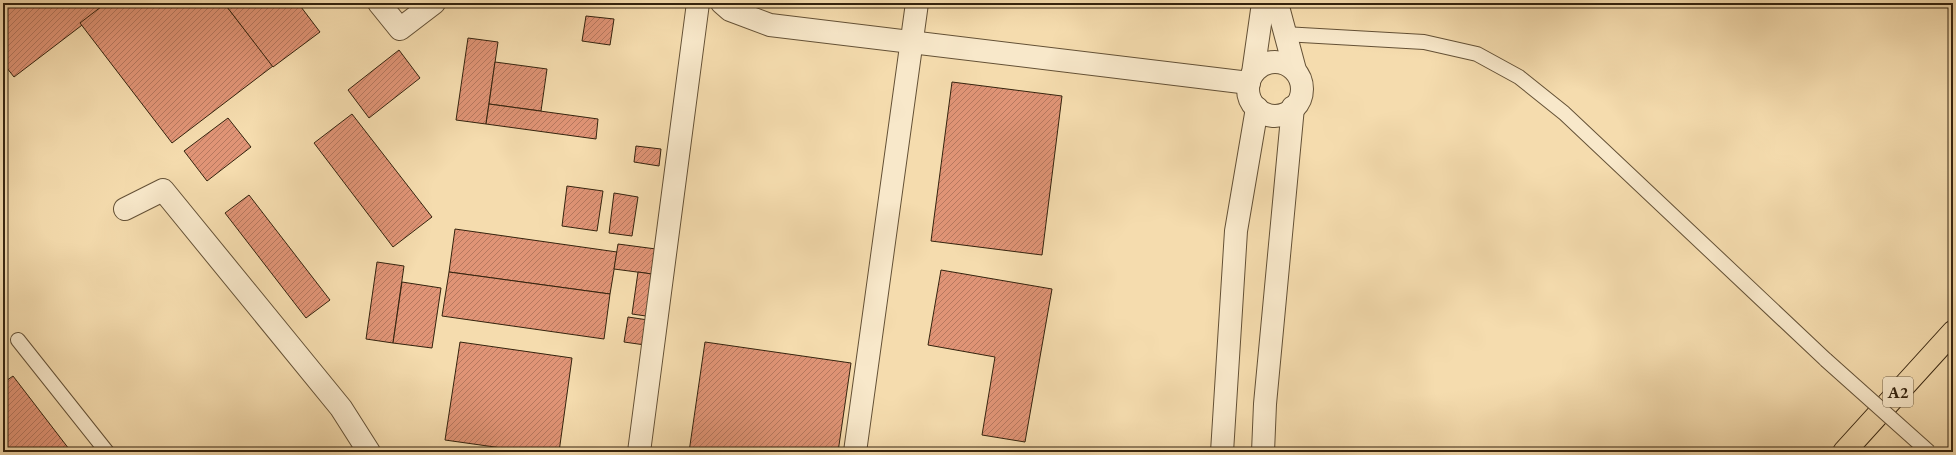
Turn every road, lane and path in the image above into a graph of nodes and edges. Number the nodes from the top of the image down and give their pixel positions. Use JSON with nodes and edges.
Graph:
{"nodes":[{"id":1,"x":379,"y":3,"type":"edge"},
{"id":2,"x":434,"y":3,"type":"edge"},
{"id":3,"x":698,"y":3,"type":"edge"},
{"id":4,"x":722,"y":3,"type":"edge"},
{"id":5,"x":917,"y":3,"type":"edge"},
{"id":6,"x":1263,"y":3,"type":"edge"},
{"id":7,"x":1278,"y":3,"type":"edge"},
{"id":8,"x":1284,"y":34,"type":"junction"},
{"id":9,"x":912,"y":41,"type":"junction"},
{"id":10,"x":1295,"y":70,"type":"junction"},
{"id":11,"x":1251,"y":78,"type":"junction"},
{"id":12,"x":1293,"y":107,"type":"junction"},
{"id":13,"x":1257,"y":108,"type":"junction"},
{"id":14,"x":125,"y":209,"type":"dead end"},
{"id":15,"x":1953,"y":332,"type":"edge"},
{"id":16,"x":18,"y":340,"type":"dead end"},
{"id":17,"x":107,"y":452,"type":"edge"},
{"id":18,"x":369,"y":452,"type":"edge"},
{"id":19,"x":639,"y":452,"type":"edge"},
{"id":20,"x":855,"y":452,"type":"edge"},
{"id":21,"x":1222,"y":452,"type":"edge"},
{"id":22,"x":1263,"y":452,"type":"edge"},
{"id":23,"x":1844,"y":452,"type":"edge"},
{"id":24,"x":1929,"y":452,"type":"edge"}],
"edges":[{"from":1,"to":2,"type":"street"},
{"from":3,"to":19,"type":"street"},
{"from":4,"to":9,"type":"street"},
{"from":5,"to":9,"type":"street"},
{"from":6,"to":11,"type":"street"},
{"from":7,"to":8,"type":"street"},
{"from":8,"to":10,"type":"street"},
{"from":8,"to":24,"type":"lane","bridge":true},
{"from":9,"to":11,"type":"street"},
{"from":9,"to":20,"type":"street"},
{"from":10,"to":11,"type":"street"},
{"from":10,"to":12,"type":"street"},
{"from":11,"to":13,"type":"street"},
{"from":12,"to":13,"type":"street"},
{"from":12,"to":22,"type":"street"},
{"from":13,"to":21,"type":"street"},
{"from":14,"to":18,"type":"street"},
{"from":15,"to":23,"type":"highway","number":"A2"},
{"from":16,"to":17,"type":"lane"}]}
